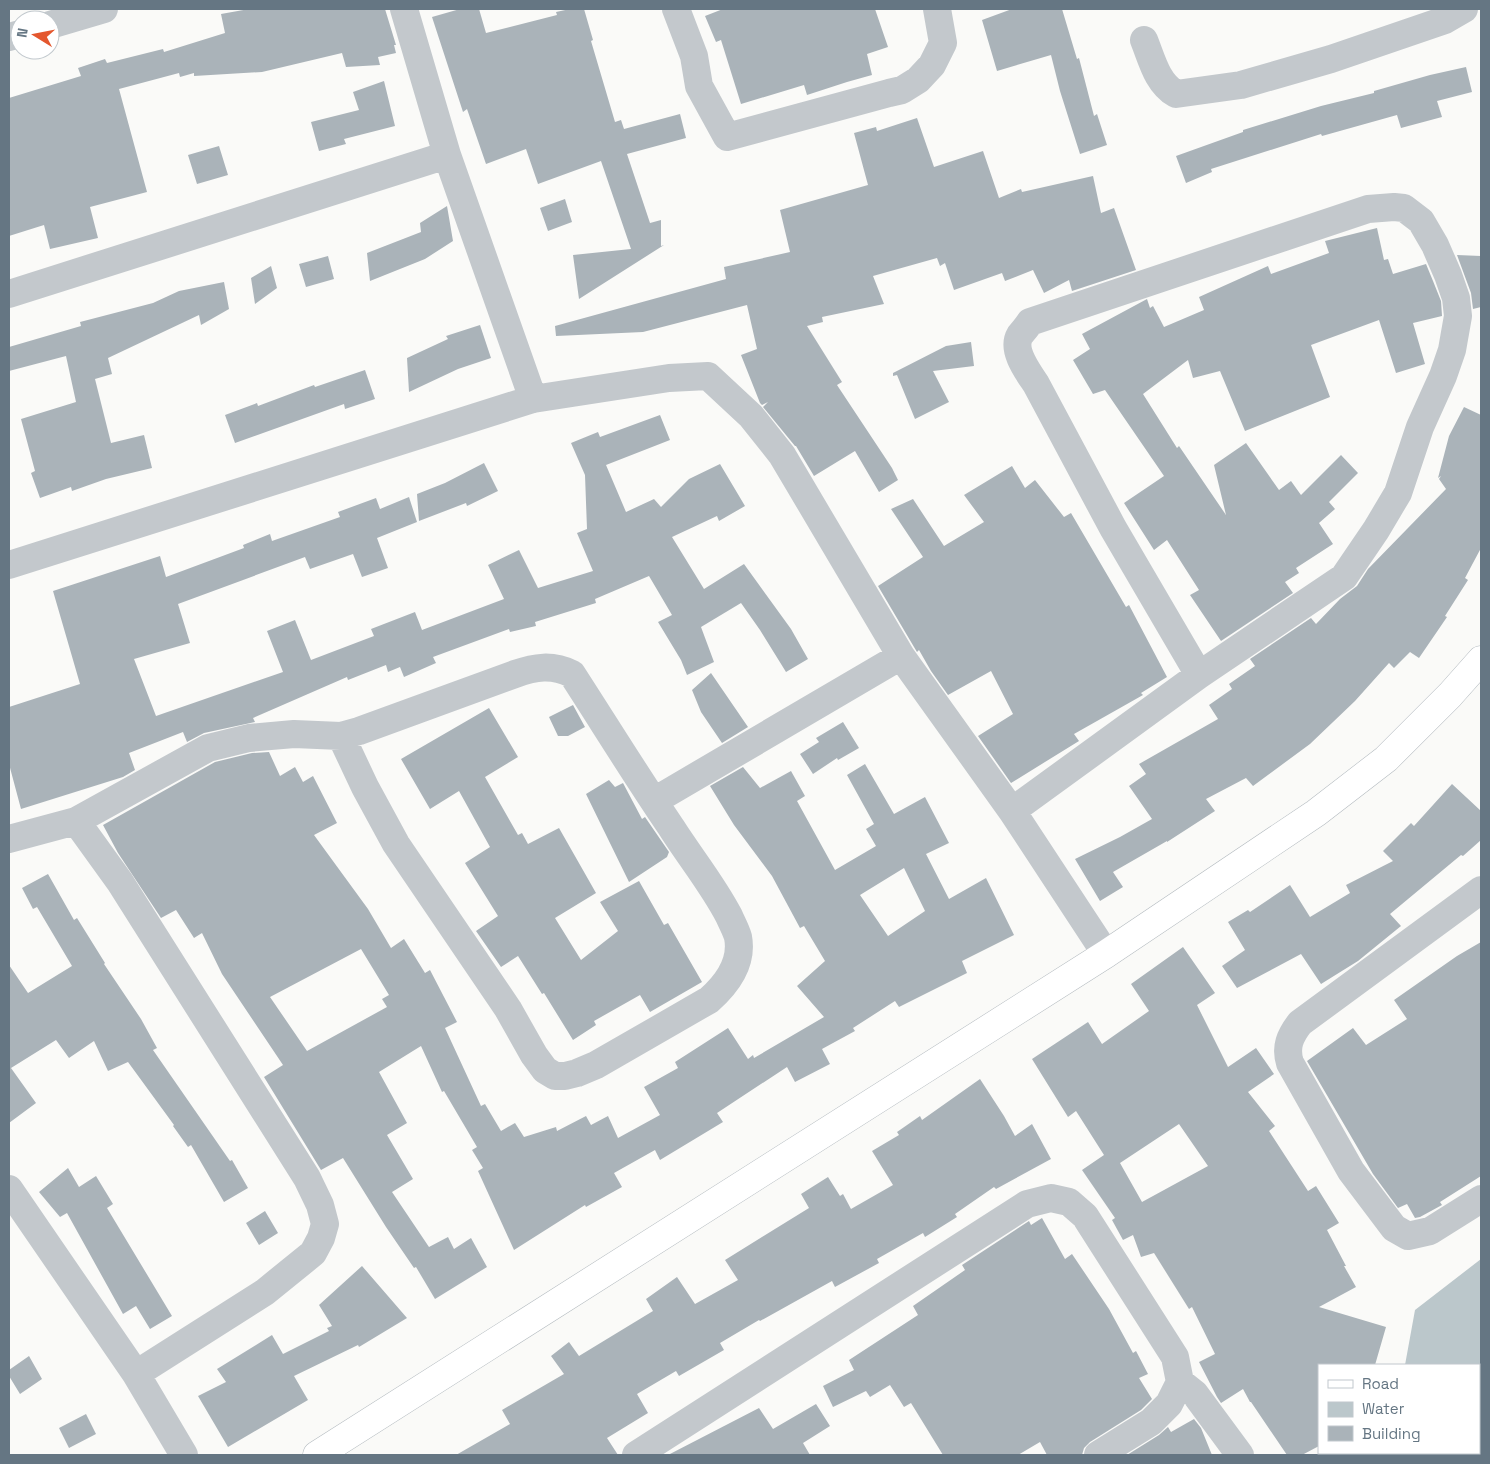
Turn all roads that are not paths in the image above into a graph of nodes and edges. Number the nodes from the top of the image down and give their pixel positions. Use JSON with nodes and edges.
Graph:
{"nodes":[{"id":1,"x":104,"y":9,"type":"edge"},
{"id":2,"x":404,"y":9,"type":"edge"},
{"id":3,"x":676,"y":9,"type":"edge"},
{"id":4,"x":937,"y":9,"type":"edge"},
{"id":5,"x":1464,"y":9,"type":"edge"},
{"id":6,"x":60,"y":22,"type":"edge"},
{"id":7,"x":1144,"y":40,"type":"dead end"},
{"id":8,"x":446,"y":155,"type":"junction"},
{"id":9,"x":9,"y":294,"type":"edge"},
{"id":10,"x":533,"y":399,"type":"junction"},
{"id":11,"x":9,"y":565,"type":"edge"},
{"id":12,"x":901,"y":656,"type":"junction"},
{"id":13,"x":1481,"y":660,"type":"edge"},
{"id":14,"x":1199,"y":675,"type":"junction"},
{"id":15,"x":341,"y":736,"type":"junction"},
{"id":16,"x":654,"y":801,"type":"junction"},
{"id":17,"x":1012,"y":811,"type":"junction"},
{"id":18,"x":76,"y":821,"type":"junction"},
{"id":19,"x":9,"y":839,"type":"edge"},
{"id":20,"x":1481,"y":890,"type":"edge"},
{"id":21,"x":1106,"y":954,"type":"junction"},
{"id":22,"x":9,"y":1188,"type":"edge"},
{"id":23,"x":1481,"y":1199,"type":"edge"},
{"id":24,"x":136,"y":1374,"type":"junction"},
{"id":25,"x":1180,"y":1382,"type":"junction"},
{"id":26,"x":184,"y":1455,"type":"edge"},
{"id":27,"x":317,"y":1455,"type":"edge"},
{"id":28,"x":636,"y":1455,"type":"edge"},
{"id":29,"x":1098,"y":1455,"type":"edge"},
{"id":30,"x":1240,"y":1455,"type":"edge"}],
"edges":[{"from":1,"to":6,"type":"street"},
{"from":2,"to":8,"type":"street"},
{"from":3,"to":4,"type":"street"},
{"from":5,"to":7,"type":"street"},
{"from":8,"to":9,"type":"street"},
{"from":8,"to":10,"type":"street"},
{"from":10,"to":11,"type":"street"},
{"from":10,"to":12,"type":"street"},
{"from":12,"to":16,"type":"street"},
{"from":12,"to":17,"type":"street"},
{"from":13,"to":21,"type":"street"},
{"from":14,"to":14,"type":"street"},
{"from":14,"to":17,"type":"street"},
{"from":15,"to":16,"type":"street"},
{"from":15,"to":16,"type":"street"},
{"from":15,"to":18,"type":"street"},
{"from":17,"to":21,"type":"street"},
{"from":18,"to":19,"type":"street"},
{"from":18,"to":24,"type":"street"},
{"from":20,"to":23,"type":"street"},
{"from":21,"to":27,"type":"street"},
{"from":22,"to":24,"type":"street"},
{"from":24,"to":26,"type":"street"},
{"from":25,"to":28,"type":"street"},
{"from":25,"to":29,"type":"street"},
{"from":25,"to":30,"type":"street"}]}
